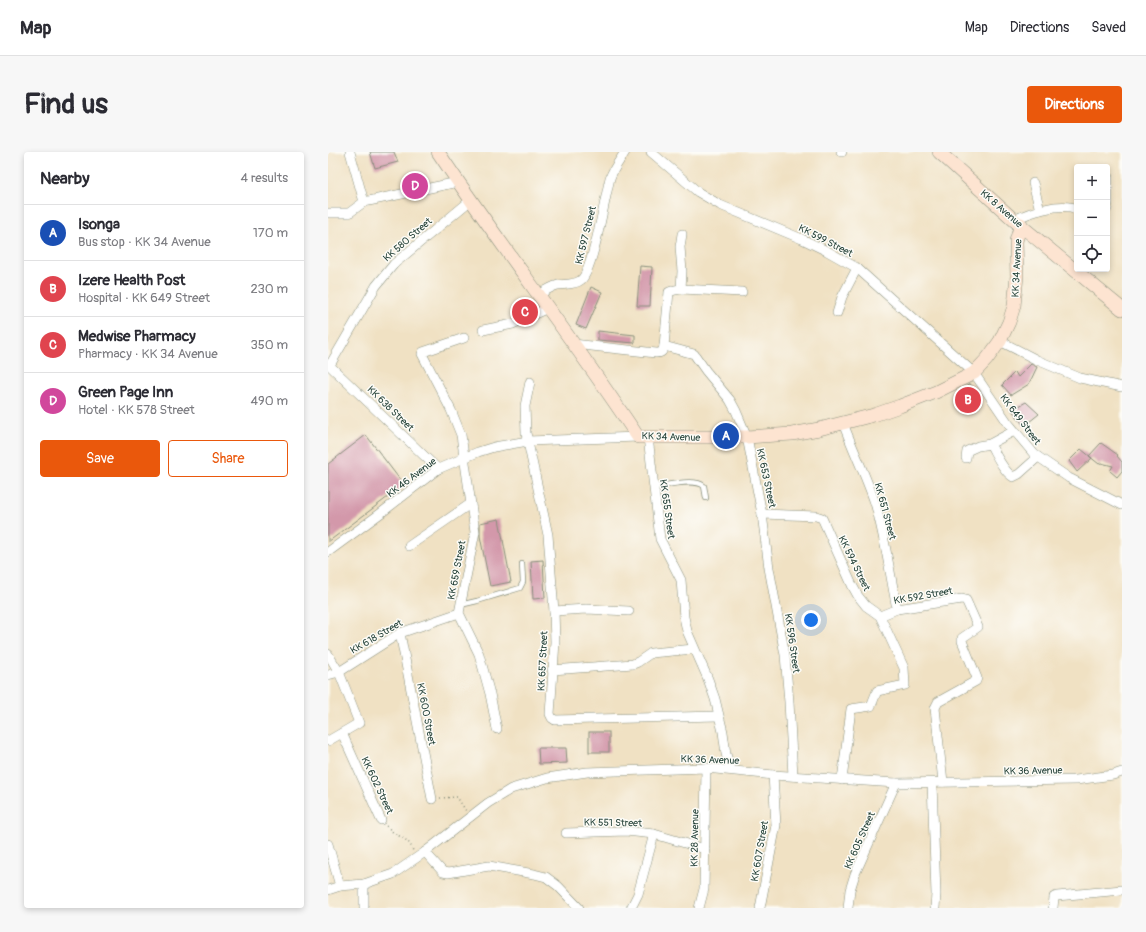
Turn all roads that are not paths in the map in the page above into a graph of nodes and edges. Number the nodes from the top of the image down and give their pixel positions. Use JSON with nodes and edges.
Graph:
{"nodes":[{"id":1,"x":350,"y":152,"type":"edge"},
{"id":2,"x":438,"y":152,"type":"edge"},
{"id":3,"x":625,"y":152,"type":"edge"},
{"id":4,"x":651,"y":152,"type":"edge"},
{"id":5,"x":940,"y":152,"type":"edge"},
{"id":6,"x":458,"y":182,"type":"junction"},
{"id":7,"x":1033,"y":183,"type":"dead end"},
{"id":8,"x":471,"y":200,"type":"junction"},
{"id":9,"x":364,"y":202,"type":"junction"},
{"id":10,"x":1074,"y":207,"type":"edge"},
{"id":11,"x":1040,"y":210,"type":"junction"},
{"id":12,"x":328,"y":213,"type":"edge"},
{"id":13,"x":1017,"y":222,"type":"junction"},
{"id":14,"x":682,"y":234,"type":"dead end"},
{"id":15,"x":857,"y":268,"type":"junction"},
{"id":16,"x":681,"y":289,"type":"junction"},
{"id":17,"x":742,"y":292,"type":"dead end"},
{"id":18,"x":539,"y":295,"type":"junction"},
{"id":19,"x":548,"y":308,"type":"junction"},
{"id":20,"x":1122,"y":309,"type":"edge"},
{"id":21,"x":838,"y":313,"type":"dead end"},
{"id":22,"x":483,"y":330,"type":"dead end"},
{"id":23,"x":464,"y":338,"type":"dead end"},
{"id":24,"x":1000,"y":341,"type":"junction"},
{"id":25,"x":573,"y":344,"type":"junction"},
{"id":26,"x":664,"y":346,"type":"junction"},
{"id":27,"x":329,"y":364,"type":"edge"},
{"id":28,"x":974,"y":373,"type":"junction"},
{"id":29,"x":530,"y":382,"type":"dead end"},
{"id":30,"x":1122,"y":387,"type":"edge"},
{"id":31,"x":843,"y":423,"type":"junction"},
{"id":32,"x":1014,"y":431,"type":"junction"},
{"id":33,"x":643,"y":437,"type":"junction"},
{"id":34,"x":747,"y":437,"type":"junction"},
{"id":35,"x":528,"y":441,"type":"junction"},
{"id":36,"x":990,"y":444,"type":"junction"},
{"id":37,"x":1038,"y":457,"type":"junction"},
{"id":38,"x":463,"y":458,"type":"junction"},
{"id":39,"x":966,"y":458,"type":"dead end"},
{"id":40,"x":438,"y":469,"type":"junction"},
{"id":41,"x":654,"y":487,"type":"junction"},
{"id":42,"x":706,"y":498,"type":"dead end"},
{"id":43,"x":470,"y":504,"type":"junction"},
{"id":44,"x":1122,"y":505,"type":"edge"},
{"id":45,"x":762,"y":514,"type":"junction"},
{"id":46,"x":820,"y":517,"type":"joint"},
{"id":47,"x":408,"y":546,"type":"dead end"},
{"id":48,"x":328,"y":552,"type":"edge"},
{"id":49,"x":522,"y":564,"type":"dead end"},
{"id":50,"x":460,"y":609,"type":"junction"},
{"id":51,"x":897,"y":609,"type":"junction"},
{"id":52,"x":554,"y":611,"type":"junction"},
{"id":53,"x":629,"y":611,"type":"dead end"},
{"id":54,"x":880,"y":616,"type":"junction"},
{"id":55,"x":400,"y":633,"type":"junction"},
{"id":56,"x":694,"y":649,"type":"junction"},
{"id":57,"x":328,"y":654,"type":"edge"},
{"id":58,"x":552,"y":670,"type":"junction"},
{"id":59,"x":339,"y":672,"type":"junction"},
{"id":60,"x":328,"y":675,"type":"edge"},
{"id":61,"x":718,"y":716,"type":"junction"},
{"id":62,"x":497,"y":729,"type":"dead end"},
{"id":63,"x":342,"y":733,"type":"junction"},
{"id":64,"x":328,"y":741,"type":"edge"},
{"id":65,"x":706,"y":768,"type":"junction"},
{"id":66,"x":731,"y":770,"type":"junction"},
{"id":67,"x":1122,"y":772,"type":"edge"},
{"id":68,"x":773,"y":775,"type":"junction"},
{"id":69,"x":792,"y":776,"type":"junction"},
{"id":70,"x":842,"y":780,"type":"junction"},
{"id":71,"x":943,"y":782,"type":"junction"},
{"id":72,"x":896,"y":783,"type":"junction"},
{"id":73,"x":932,"y":783,"type":"junction"},
{"id":74,"x":432,"y":799,"type":"road end"},
{"id":75,"x":381,"y":820,"type":"road end"},
{"id":76,"x":566,"y":832,"type":"dead end"},
{"id":77,"x":654,"y":834,"type":"junction"},
{"id":78,"x":328,"y":844,"type":"edge"},
{"id":79,"x":705,"y":849,"type":"junction"},
{"id":80,"x":425,"y":852,"type":"junction"},
{"id":81,"x":364,"y":884,"type":"junction"},
{"id":82,"x":340,"y":886,"type":"junction"},
{"id":83,"x":328,"y":890,"type":"edge"},
{"id":84,"x":1122,"y":890,"type":"edge"},
{"id":85,"x":364,"y":908,"type":"edge"},
{"id":86,"x":579,"y":908,"type":"edge"},
{"id":87,"x":632,"y":908,"type":"edge"},
{"id":88,"x":699,"y":908,"type":"edge"},
{"id":89,"x":760,"y":908,"type":"edge"},
{"id":90,"x":848,"y":908,"type":"edge"},
{"id":91,"x":936,"y":908,"type":"edge"},
{"id":92,"x":1053,"y":908,"type":"edge"}],
"edges":[{"from":1,"to":9,"type":"street"},
{"from":2,"to":6,"type":"main road","name":"KK 34 Avenue"},
{"from":3,"to":18,"type":"street","name":"KK 597 Street"},
{"from":4,"to":15,"type":"street","name":"KK 599 Street"},
{"from":5,"to":13,"type":"main road","name":"KK 8 Avenue"},
{"from":6,"to":8,"type":"main road","name":"KK 34 Avenue"},
{"from":6,"to":9,"type":"street"},
{"from":7,"to":11,"type":"street"},
{"from":8,"to":18,"type":"main road","name":"KK 34 Avenue"},
{"from":8,"to":27,"type":"street","name":"KK 580 Street"},
{"from":9,"to":12,"type":"street"},
{"from":10,"to":11,"type":"street"},
{"from":11,"to":13,"type":"street"},
{"from":13,"to":20,"type":"main road","name":"KK 8 Avenue"},
{"from":13,"to":24,"type":"main road","name":"KK 34 Avenue"},
{"from":14,"to":16,"type":"street"},
{"from":15,"to":21,"type":"street"},
{"from":15,"to":28,"type":"street","name":"KK 599 Street"},
{"from":16,"to":17,"type":"street"},
{"from":16,"to":26,"type":"street"},
{"from":18,"to":19,"type":"main road","name":"KK 34 Avenue"},
{"from":19,"to":22,"type":"street"},
{"from":19,"to":25,"type":"main road","name":"KK 34 Avenue"},
{"from":23,"to":38,"type":"street","name":"KK 659 Street"},
{"from":24,"to":28,"type":"main road","name":"KK 34 Avenue"},
{"from":24,"to":30,"type":"street"},
{"from":25,"to":26,"type":"street"},
{"from":25,"to":33,"type":"main road","name":"KK 34 Avenue"},
{"from":26,"to":34,"type":"street","name":"KK 653 Street"},
{"from":27,"to":40,"type":"street","name":"KK 638 Street"},
{"from":28,"to":31,"type":"main road","name":"KK 34 Avenue"},
{"from":28,"to":32,"type":"street","name":"KK 649 Street"},
{"from":29,"to":35,"type":"street","name":"KK 657 Street"},
{"from":31,"to":34,"type":"main road","name":"KK 34 Avenue"},
{"from":31,"to":51,"type":"street","name":"KK 651 Street"},
{"from":32,"to":36,"type":"street"},
{"from":32,"to":37,"type":"street","name":"KK 649 Street"},
{"from":33,"to":34,"type":"main road","name":"KK 34 Avenue"},
{"from":33,"to":35,"type":"street","name":"KK 46 Avenue"},
{"from":33,"to":41,"type":"street","name":"KK 655 Street"},
{"from":34,"to":45,"type":"street","name":"KK 653 Street"},
{"from":35,"to":38,"type":"street","name":"KK 46 Avenue"},
{"from":35,"to":52,"type":"street","name":"KK 657 Street"},
{"from":36,"to":37,"type":"street"},
{"from":36,"to":39,"type":"street"},
{"from":37,"to":44,"type":"street","name":"KK 649 Street"},
{"from":38,"to":40,"type":"street","name":"KK 46 Avenue"},
{"from":38,"to":43,"type":"street","name":"KK 659 Street"},
{"from":40,"to":48,"type":"street","name":"KK 46 Avenue"},
{"from":41,"to":42,"type":"lane"},
{"from":41,"to":56,"type":"street","name":"KK 655 Street"},
{"from":43,"to":47,"type":"street"},
{"from":43,"to":50,"type":"street","name":"KK 659 Street"},
{"from":45,"to":46,"type":"street","name":"KK 653 Street"},
{"from":45,"to":69,"type":"street","name":"KK 596 Street"},
{"from":46,"to":54,"type":"street","name":"KK 594 Street"},
{"from":49,"to":50,"type":"lane"},
{"from":50,"to":55,"type":"street","name":"KK 618 Street"},
{"from":50,"to":62,"type":"street","name":"KK 659 Street"},
{"from":51,"to":54,"type":"street","name":"KK 592 Street"},
{"from":51,"to":71,"type":"street","name":"KK 592 Street"},
{"from":52,"to":53,"type":"street"},
{"from":52,"to":58,"type":"street","name":"KK 657 Street"},
{"from":54,"to":70,"type":"street","name":"KK 594 Street"},
{"from":55,"to":59,"type":"street","name":"KK 618 Street"},
{"from":55,"to":74,"type":"street","name":"KK 600 Street"},
{"from":56,"to":58,"type":"street"},
{"from":56,"to":61,"type":"street","name":"KK 655 Street"},
{"from":57,"to":59,"type":"street"},
{"from":58,"to":61,"type":"street","name":"KK 657 Street"},
{"from":59,"to":60,"type":"street","name":"KK 618 Street"},
{"from":59,"to":63,"type":"street"},
{"from":61,"to":66,"type":"street","name":"KK 655 Street"},
{"from":63,"to":64,"type":"street"},
{"from":63,"to":75,"type":"street","name":"KK 602 Street"},
{"from":65,"to":66,"type":"street","name":"KK 36 Avenue"},
{"from":65,"to":79,"type":"street","name":"KK 28 Avenue"},
{"from":65,"to":80,"type":"street","name":"KK 36 Avenue"},
{"from":66,"to":68,"type":"street","name":"KK 36 Avenue"},
{"from":67,"to":71,"type":"street","name":"KK 36 Avenue"},
{"from":68,"to":69,"type":"street","name":"KK 36 Avenue"},
{"from":68,"to":89,"type":"street","name":"KK 607 Street"},
{"from":69,"to":70,"type":"street","name":"KK 36 Avenue"},
{"from":70,"to":72,"type":"street","name":"KK 36 Avenue"},
{"from":71,"to":73,"type":"street","name":"KK 36 Avenue"},
{"from":72,"to":73,"type":"street","name":"KK 36 Avenue"},
{"from":72,"to":90,"type":"street","name":"KK 605 Street"},
{"from":73,"to":91,"type":"street"},
{"from":76,"to":77,"type":"street","name":"KK 551 Street"},
{"from":77,"to":79,"type":"street","name":"KK 551 Street"},
{"from":77,"to":87,"type":"street"},
{"from":78,"to":82,"type":"street"},
{"from":79,"to":88,"type":"street","name":"KK 28 Avenue"},
{"from":80,"to":81,"type":"street","name":"KK 36 Avenue"},
{"from":80,"to":86,"type":"street"},
{"from":81,"to":82,"type":"street","name":"KK 36 Avenue"},
{"from":81,"to":85,"type":"street"},
{"from":82,"to":83,"type":"street","name":"KK 36 Avenue"},
{"from":84,"to":92,"type":"street"}]}
